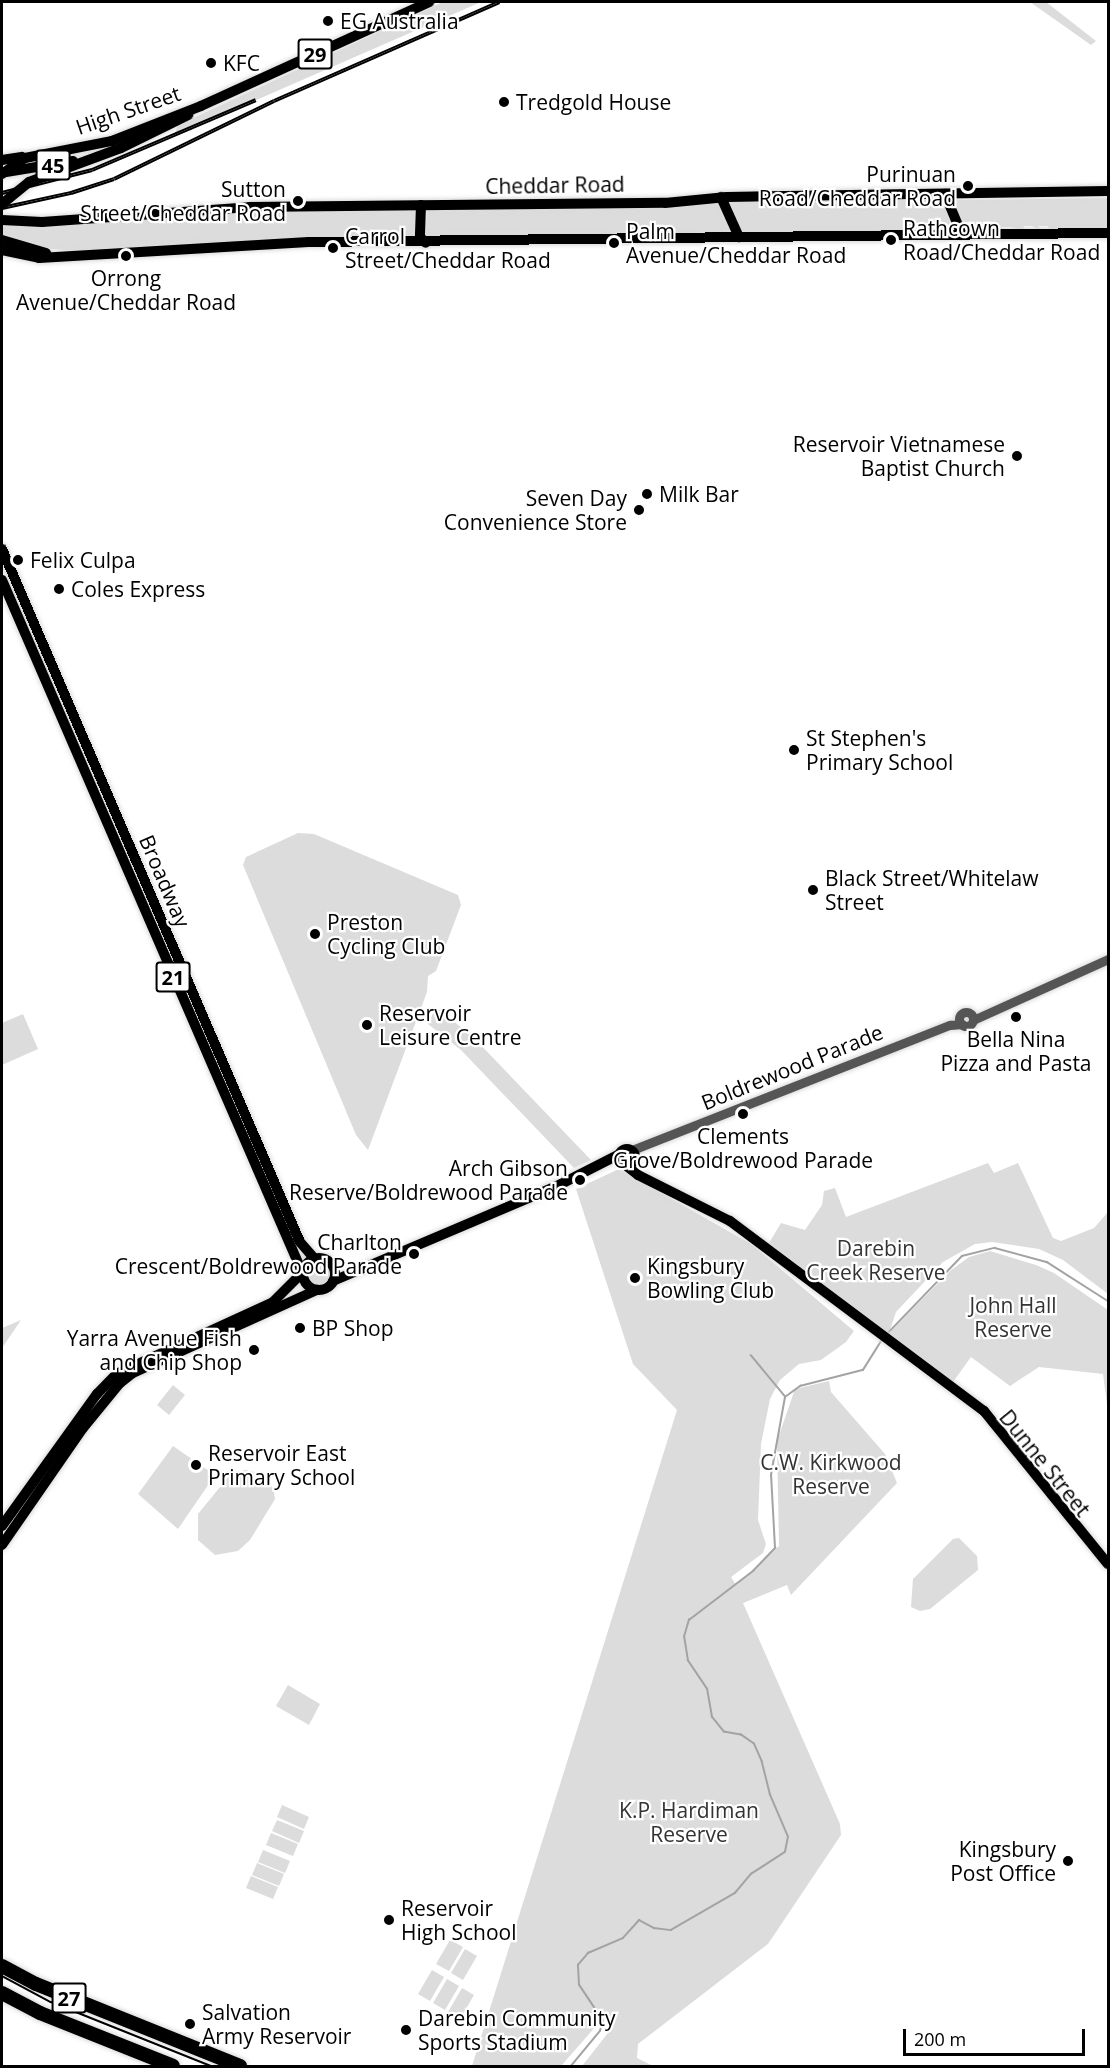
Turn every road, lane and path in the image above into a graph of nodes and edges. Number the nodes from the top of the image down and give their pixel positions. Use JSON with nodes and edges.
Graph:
{"nodes":[{"id":1,"x":429,"y":2,"type":"edge"},
{"id":2,"x":201,"y":106,"type":"junction"},
{"id":3,"x":34,"y":156,"type":"joint"},
{"id":4,"x":97,"y":157,"type":"junction"},
{"id":5,"x":3,"y":170,"type":"edge"},
{"id":6,"x":1108,"y":191,"type":"edge"},
{"id":7,"x":945,"y":194,"type":"junction"},
{"id":8,"x":721,"y":197,"type":"junction"},
{"id":9,"x":5,"y":201,"type":"edge"},
{"id":10,"x":421,"y":205,"type":"junction"},
{"id":11,"x":6,"y":220,"type":"edge"},
{"id":12,"x":1108,"y":233,"type":"edge"},
{"id":13,"x":962,"y":235,"type":"junction"},
{"id":14,"x":738,"y":237,"type":"junction"},
{"id":15,"x":2,"y":240,"type":"edge"},
{"id":16,"x":426,"y":243,"type":"junction"},
{"id":17,"x":2,"y":250,"type":"edge"},
{"id":18,"x":58,"y":256,"type":"junction"},
{"id":19,"x":2,"y":549,"type":"edge"},
{"id":20,"x":2,"y":580,"type":"edge"},
{"id":21,"x":22,"y":596,"type":"junction"},
{"id":22,"x":10,"y":601,"type":"junction"},
{"id":23,"x":88,"y":764,"type":"junction"},
{"id":24,"x":1108,"y":959,"type":"edge"},
{"id":25,"x":181,"y":969,"type":"junction"},
{"id":26,"x":173,"y":977,"type":"junction"},
{"id":27,"x":628,"y":1158,"type":"junction"},
{"id":28,"x":268,"y":1168,"type":"junction"},
{"id":29,"x":260,"y":1179,"type":"junction"},
{"id":30,"x":402,"y":1253,"type":"junction"},
{"id":31,"x":314,"y":1258,"type":"junction"},
{"id":32,"x":334,"y":1267,"type":"junction"},
{"id":33,"x":302,"y":1272,"type":"junction"},
{"id":34,"x":333,"y":1281,"type":"junction"},
{"id":35,"x":317,"y":1290,"type":"junction"},
{"id":36,"x":273,"y":1307,"type":"junction"},
{"id":37,"x":974,"y":1405,"type":"junction"},
{"id":38,"x":2,"y":1526,"type":"edge"},
{"id":39,"x":2,"y":1545,"type":"edge"},
{"id":40,"x":1108,"y":1564,"type":"edge"},
{"id":41,"x":1108,"y":1573,"type":"edge"},
{"id":42,"x":2,"y":1966,"type":"edge"},
{"id":43,"x":2,"y":1993,"type":"edge"},
{"id":44,"x":71,"y":1999,"type":"junction"},
{"id":45,"x":62,"y":2022,"type":"junction"},
{"id":46,"x":173,"y":2067,"type":"edge"},
{"id":47,"x":240,"y":2067,"type":"edge"}],
"edges":[{"from":1,"to":2,"type":"main road","name":"High Street","number":"29"},
{"from":2,"to":3,"type":"main road","name":"High Street","number":"29"},
{"from":2,"to":4,"type":"main road","name":"High Street","number":"29"},
{"from":3,"to":5,"type":"main road","number":"45"},
{"from":4,"to":5,"type":"main road","number":"45"},
{"from":4,"to":9,"type":"main road","name":"High Street","number":"29"},
{"from":5,"to":9,"type":"main road"},
{"from":6,"to":7,"type":"main road","name":"Cheddar Road"},
{"from":7,"to":8,"type":"main road","name":"Cheddar Road"},
{"from":7,"to":13,"type":"main road"},
{"from":8,"to":10,"type":"main road","name":"Cheddar Road"},
{"from":8,"to":14,"type":"main road"},
{"from":9,"to":11,"type":"main road"},
{"from":10,"to":11,"type":"main road","name":"Cheddar Road"},
{"from":10,"to":16,"type":"main road"},
{"from":12,"to":13,"type":"main road"},
{"from":13,"to":14,"type":"main road"},
{"from":14,"to":16,"type":"main road"},
{"from":15,"to":18,"type":"main road"},
{"from":16,"to":18,"type":"main road"},
{"from":17,"to":18,"type":"main road"},
{"from":19,"to":21,"type":"main road","name":"Broadway","number":"21"},
{"from":20,"to":22,"type":"main road","name":"Broadway","number":"21"},
{"from":21,"to":22,"type":"main road"},
{"from":21,"to":23,"type":"main road","name":"Broadway","number":"21"},
{"from":22,"to":23,"type":"main road","name":"Broadway","number":"21"},
{"from":23,"to":25,"type":"main road","name":"Broadway","number":"21"},
{"from":23,"to":26,"type":"main road","name":"Broadway","number":"21"},
{"from":24,"to":27,"type":"street","name":"Boldrewood Parade"},
{"from":25,"to":26,"type":"main road"},
{"from":25,"to":28,"type":"main road","name":"Broadway","number":"21"},
{"from":26,"to":29,"type":"main road","name":"Broadway","number":"21"},
{"from":27,"to":30,"type":"main road","name":"Boldrewood Parade"},
{"from":27,"to":37,"type":"main road","name":"Dunne Street"},
{"from":28,"to":29,"type":"main road"},
{"from":28,"to":31,"type":"main road","name":"Broadway","number":"21"},
{"from":29,"to":33,"type":"main road","name":"Broadway","number":"21"},
{"from":30,"to":32,"type":"main road","name":"Boldrewood Parade"},
{"from":30,"to":34,"type":"main road","name":"Boldrewood Parade"},
{"from":31,"to":32,"type":"main road","number":"21"},
{"from":31,"to":33,"type":"main road"},
{"from":32,"to":34,"type":"main road"},
{"from":33,"to":35,"type":"main road","number":"21"},
{"from":33,"to":36,"type":"main road"},
{"from":34,"to":35,"type":"main road"},
{"from":35,"to":36,"type":"main road"},
{"from":36,"to":38,"type":"main road"},
{"from":36,"to":39,"type":"main road"},
{"from":37,"to":40,"type":"main road","name":"Dunne Street"},
{"from":37,"to":41,"type":"main road","name":"Dunne Street"},
{"from":42,"to":44,"type":"highway","number":"27"},
{"from":43,"to":45,"type":"highway","number":"27"},
{"from":44,"to":45,"type":"highway"},
{"from":44,"to":47,"type":"highway","number":"27"},
{"from":45,"to":46,"type":"highway","number":"27"}]}
